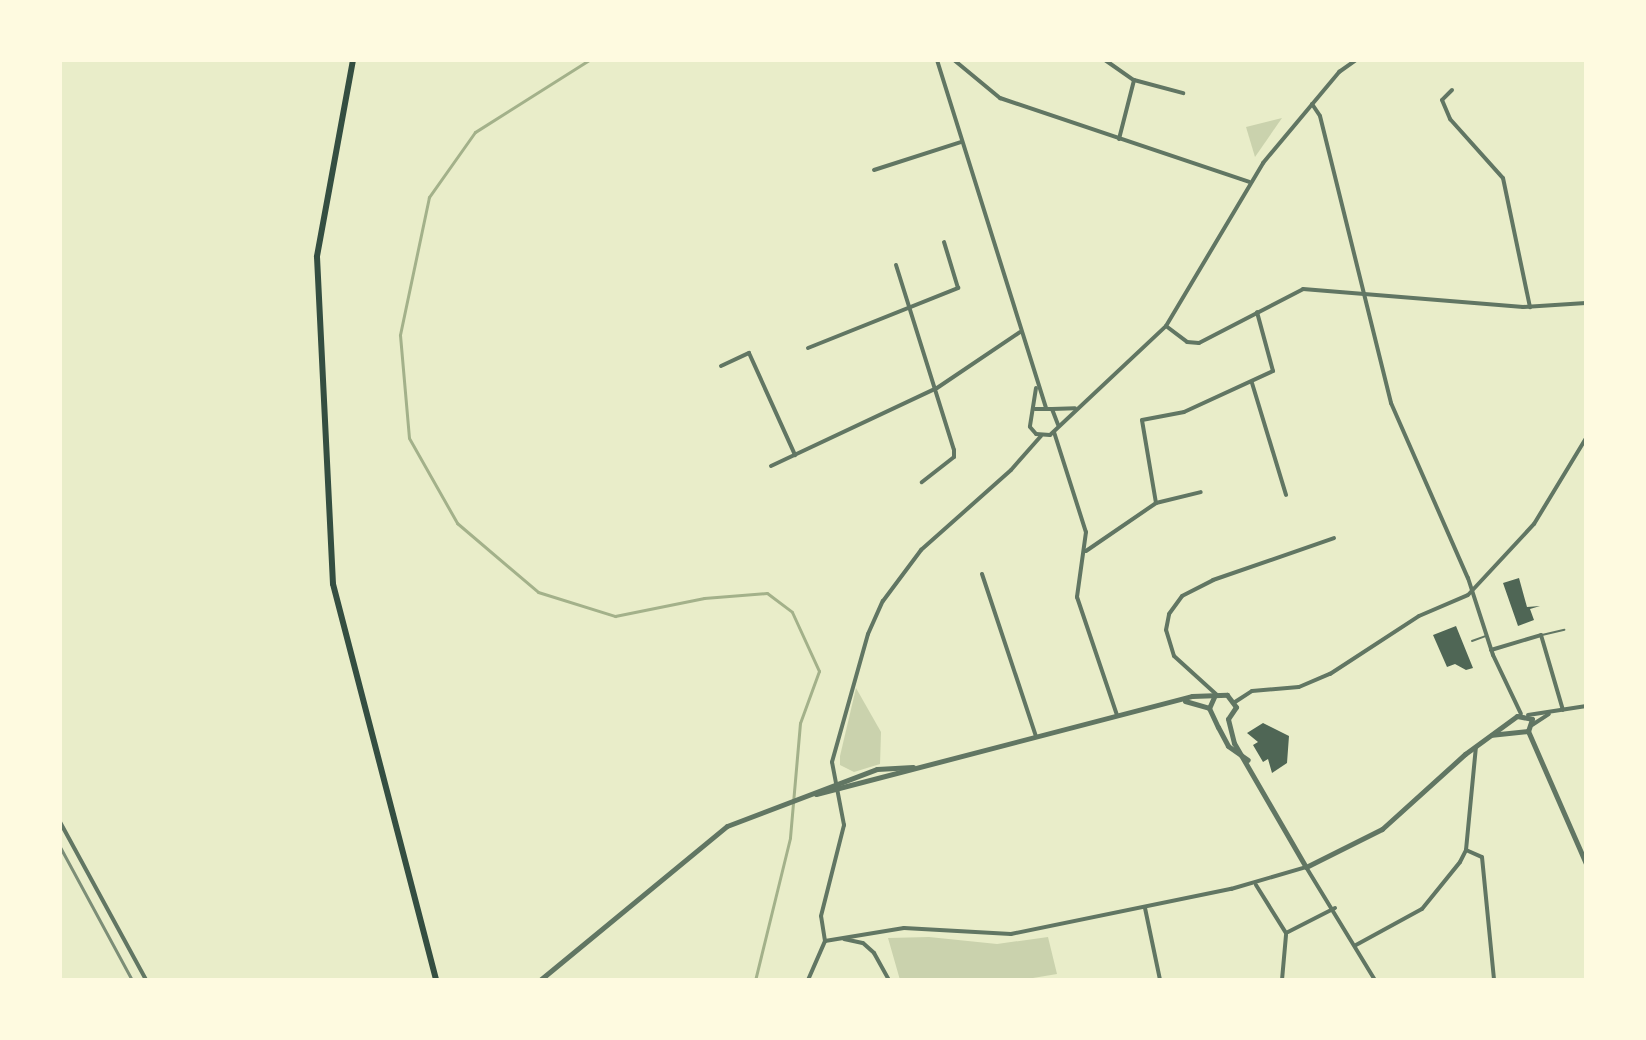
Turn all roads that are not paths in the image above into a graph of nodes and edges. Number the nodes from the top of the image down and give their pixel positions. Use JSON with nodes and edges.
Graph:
{"nodes":[{"id":1,"x":353,"y":60,"type":"edge"},
{"id":2,"x":937,"y":60,"type":"edge"},
{"id":3,"x":954,"y":60,"type":"edge"},
{"id":4,"x":1105,"y":60,"type":"edge"},
{"id":5,"x":1356,"y":60,"type":"edge"},
{"id":6,"x":1134,"y":80,"type":"junction"},
{"id":7,"x":1452,"y":90,"type":"dead end"},
{"id":8,"x":1183,"y":93,"type":"dead end"},
{"id":9,"x":1312,"y":104,"type":"junction"},
{"id":10,"x":1119,"y":139,"type":"junction"},
{"id":11,"x":961,"y":142,"type":"junction"},
{"id":12,"x":874,"y":170,"type":"dead end"},
{"id":13,"x":1249,"y":182,"type":"junction"},
{"id":14,"x":944,"y":242,"type":"dead end"},
{"id":15,"x":896,"y":265,"type":"dead end"},
{"id":16,"x":1363,"y":291,"type":"junction"},
{"id":17,"x":1586,"y":303,"type":"edge"},
{"id":18,"x":910,"y":307,"type":"junction"},
{"id":19,"x":1530,"y":307,"type":"junction"},
{"id":20,"x":1257,"y":312,"type":"junction"},
{"id":21,"x":1166,"y":326,"type":"junction"},
{"id":22,"x":1020,"y":332,"type":"junction"},
{"id":23,"x":808,"y":348,"type":"dead end"},
{"id":24,"x":721,"y":366,"type":"dead end"},
{"id":25,"x":1252,"y":383,"type":"junction"},
{"id":26,"x":937,"y":388,"type":"junction"},
{"id":27,"x":1036,"y":388,"type":"junction"},
{"id":28,"x":1046,"y":407,"type":"junction"},
{"id":29,"x":1078,"y":407,"type":"junction"},
{"id":30,"x":1035,"y":409,"type":"junction"},
{"id":31,"x":1052,"y":409,"type":"junction"},
{"id":32,"x":1058,"y":425,"type":"junction"},
{"id":33,"x":1033,"y":431,"type":"junction"},
{"id":34,"x":1054,"y":432,"type":"junction"},
{"id":35,"x":1042,"y":436,"type":"junction"},
{"id":36,"x":1586,"y":438,"type":"edge"},
{"id":37,"x":1029,"y":446,"type":"junction"},
{"id":38,"x":1055,"y":448,"type":"junction"},
{"id":39,"x":795,"y":455,"type":"junction"},
{"id":40,"x":771,"y":466,"type":"dead end"},
{"id":41,"x":922,"y":482,"type":"dead end"},
{"id":42,"x":1201,"y":492,"type":"dead end"},
{"id":43,"x":1286,"y":495,"type":"dead end"},
{"id":44,"x":1156,"y":503,"type":"junction"},
{"id":45,"x":1334,"y":538,"type":"dead end"},
{"id":46,"x":1086,"y":551,"type":"junction"},
{"id":47,"x":982,"y":574,"type":"dead end"},
{"id":48,"x":1471,"y":590,"type":"junction"},
{"id":49,"x":1564,"y":630,"type":"dead end"},
{"id":50,"x":1541,"y":635,"type":"junction"},
{"id":51,"x":1487,"y":636,"type":"junction"},
{"id":52,"x":1472,"y":641,"type":"dead end"},
{"id":53,"x":1491,"y":650,"type":"junction"},
{"id":54,"x":1215,"y":696,"type":"junction"},
{"id":55,"x":1180,"y":700,"type":"junction"},
{"id":56,"x":1235,"y":702,"type":"junction"},
{"id":57,"x":1586,"y":706,"type":"edge"},
{"id":58,"x":1209,"y":708,"type":"junction"},
{"id":59,"x":1563,"y":710,"type":"junction"},
{"id":60,"x":1551,"y":712,"type":"junction"},
{"id":61,"x":1521,"y":714,"type":"junction"},
{"id":62,"x":1117,"y":715,"type":"junction"},
{"id":63,"x":1212,"y":715,"type":"junction"},
{"id":64,"x":1528,"y":715,"type":"junction"},
{"id":65,"x":1228,"y":719,"type":"junction"},
{"id":66,"x":1515,"y":719,"type":"junction"},
{"id":67,"x":1532,"y":725,"type":"junction"},
{"id":68,"x":1528,"y":731,"type":"junction"},
{"id":69,"x":1520,"y":732,"type":"junction"},
{"id":70,"x":1492,"y":735,"type":"junction"},
{"id":71,"x":1036,"y":736,"type":"junction"},
{"id":72,"x":1476,"y":747,"type":"junction"},
{"id":73,"x":1248,"y":760,"type":"junction"},
{"id":74,"x":926,"y":765,"type":"junction"},
{"id":75,"x":838,"y":788,"type":"junction"},
{"id":76,"x":60,"y":822,"type":"edge"},
{"id":77,"x":1466,"y":850,"type":"junction"},
{"id":78,"x":1586,"y":864,"type":"edge"},
{"id":79,"x":1306,"y":867,"type":"junction"},
{"id":80,"x":1255,"y":884,"type":"junction"},
{"id":81,"x":1145,"y":907,"type":"junction"},
{"id":82,"x":1335,"y":908,"type":"junction"},
{"id":83,"x":1286,"y":933,"type":"junction"},
{"id":84,"x":842,"y":938,"type":"junction"},
{"id":85,"x":825,"y":941,"type":"junction"},
{"id":86,"x":1356,"y":945,"type":"junction"},
{"id":87,"x":146,"y":980,"type":"edge"},
{"id":88,"x":436,"y":980,"type":"edge"},
{"id":89,"x":540,"y":980,"type":"edge"},
{"id":90,"x":808,"y":980,"type":"edge"},
{"id":91,"x":889,"y":980,"type":"edge"},
{"id":92,"x":1160,"y":980,"type":"edge"},
{"id":93,"x":1282,"y":980,"type":"edge"},
{"id":94,"x":1375,"y":980,"type":"edge"},
{"id":95,"x":1494,"y":980,"type":"edge"}],
"edges":[{"from":1,"to":88,"type":"main road"},
{"from":2,"to":11,"type":"street"},
{"from":3,"to":10,"type":"street"},
{"from":4,"to":6,"type":"street"},
{"from":5,"to":9,"type":"street"},
{"from":6,"to":8,"type":"street"},
{"from":6,"to":10,"type":"street"},
{"from":7,"to":19,"type":"street"},
{"from":9,"to":13,"type":"street"},
{"from":9,"to":16,"type":"street"},
{"from":10,"to":13,"type":"street"},
{"from":11,"to":12,"type":"street"},
{"from":11,"to":22,"type":"street"},
{"from":13,"to":21,"type":"street"},
{"from":14,"to":18,"type":"street"},
{"from":15,"to":18,"type":"street"},
{"from":16,"to":19,"type":"street"},
{"from":16,"to":20,"type":"street"},
{"from":16,"to":48,"type":"street"},
{"from":17,"to":19,"type":"street"},
{"from":18,"to":23,"type":"street"},
{"from":18,"to":26,"type":"street"},
{"from":20,"to":21,"type":"street"},
{"from":20,"to":25,"type":"street"},
{"from":21,"to":29,"type":"street"},
{"from":22,"to":26,"type":"street"},
{"from":22,"to":27,"type":"street"},
{"from":24,"to":39,"type":"street"},
{"from":25,"to":43,"type":"street"},
{"from":25,"to":44,"type":"street"},
{"from":26,"to":39,"type":"street"},
{"from":26,"to":41,"type":"street"},
{"from":27,"to":28,"type":"street"},
{"from":27,"to":30,"type":"street"},
{"from":28,"to":30,"type":"street"},
{"from":28,"to":31,"type":"street"},
{"from":29,"to":31,"type":"street"},
{"from":29,"to":32,"type":"street"},
{"from":30,"to":33,"type":"street"},
{"from":31,"to":32,"type":"street"},
{"from":32,"to":34,"type":"street"},
{"from":33,"to":35,"type":"street"},
{"from":33,"to":37,"type":"street"},
{"from":34,"to":35,"type":"street"},
{"from":34,"to":38,"type":"street"},
{"from":35,"to":37,"type":"street"},
{"from":35,"to":38,"type":"street"},
{"from":36,"to":48,"type":"street"},
{"from":37,"to":75,"type":"street"},
{"from":38,"to":46,"type":"street"},
{"from":39,"to":40,"type":"street"},
{"from":42,"to":44,"type":"street"},
{"from":44,"to":46,"type":"street"},
{"from":45,"to":54,"type":"street"},
{"from":46,"to":62,"type":"street"},
{"from":47,"to":71,"type":"street"},
{"from":48,"to":51,"type":"street"},
{"from":48,"to":56,"type":"street"},
{"from":49,"to":50,"type":"lane"},
{"from":50,"to":53,"type":"street"},
{"from":50,"to":59,"type":"street"},
{"from":51,"to":52,"type":"lane"},
{"from":51,"to":53,"type":"street"},
{"from":53,"to":61,"type":"street"},
{"from":54,"to":55,"type":"street"},
{"from":54,"to":56,"type":"street"},
{"from":54,"to":58,"type":"street"},
{"from":55,"to":58,"type":"street"},
{"from":55,"to":62,"type":"street"},
{"from":56,"to":65,"type":"street"},
{"from":57,"to":59,"type":"street"},
{"from":58,"to":63,"type":"street"},
{"from":59,"to":60,"type":"street"},
{"from":60,"to":64,"type":"street"},
{"from":60,"to":67,"type":"street"},
{"from":61,"to":64,"type":"street"},
{"from":61,"to":66,"type":"street"},
{"from":62,"to":71,"type":"street"},
{"from":63,"to":65,"type":"street"},
{"from":63,"to":73,"type":"street"},
{"from":64,"to":67,"type":"street"},
{"from":65,"to":73,"type":"street"},
{"from":66,"to":69,"type":"street"},
{"from":66,"to":70,"type":"street"},
{"from":67,"to":68,"type":"street"},
{"from":68,"to":69,"type":"street"},
{"from":68,"to":78,"type":"street"},
{"from":69,"to":70,"type":"street"},
{"from":70,"to":72,"type":"street"},
{"from":71,"to":74,"type":"street"},
{"from":72,"to":77,"type":"street"},
{"from":72,"to":79,"type":"street"},
{"from":73,"to":79,"type":"street"},
{"from":74,"to":75,"type":"street"},
{"from":74,"to":75,"type":"street"},
{"from":75,"to":85,"type":"street"},
{"from":75,"to":89,"type":"street"},
{"from":76,"to":87,"type":"street"},
{"from":77,"to":86,"type":"street"},
{"from":77,"to":95,"type":"street"},
{"from":79,"to":80,"type":"street"},
{"from":79,"to":82,"type":"street"},
{"from":80,"to":81,"type":"street"},
{"from":80,"to":83,"type":"street"},
{"from":81,"to":84,"type":"street"},
{"from":81,"to":92,"type":"street"},
{"from":82,"to":83,"type":"street"},
{"from":82,"to":86,"type":"street"},
{"from":83,"to":93,"type":"street"},
{"from":84,"to":85,"type":"street"},
{"from":84,"to":91,"type":"street"},
{"from":85,"to":90,"type":"street"},
{"from":86,"to":94,"type":"street"}]}
